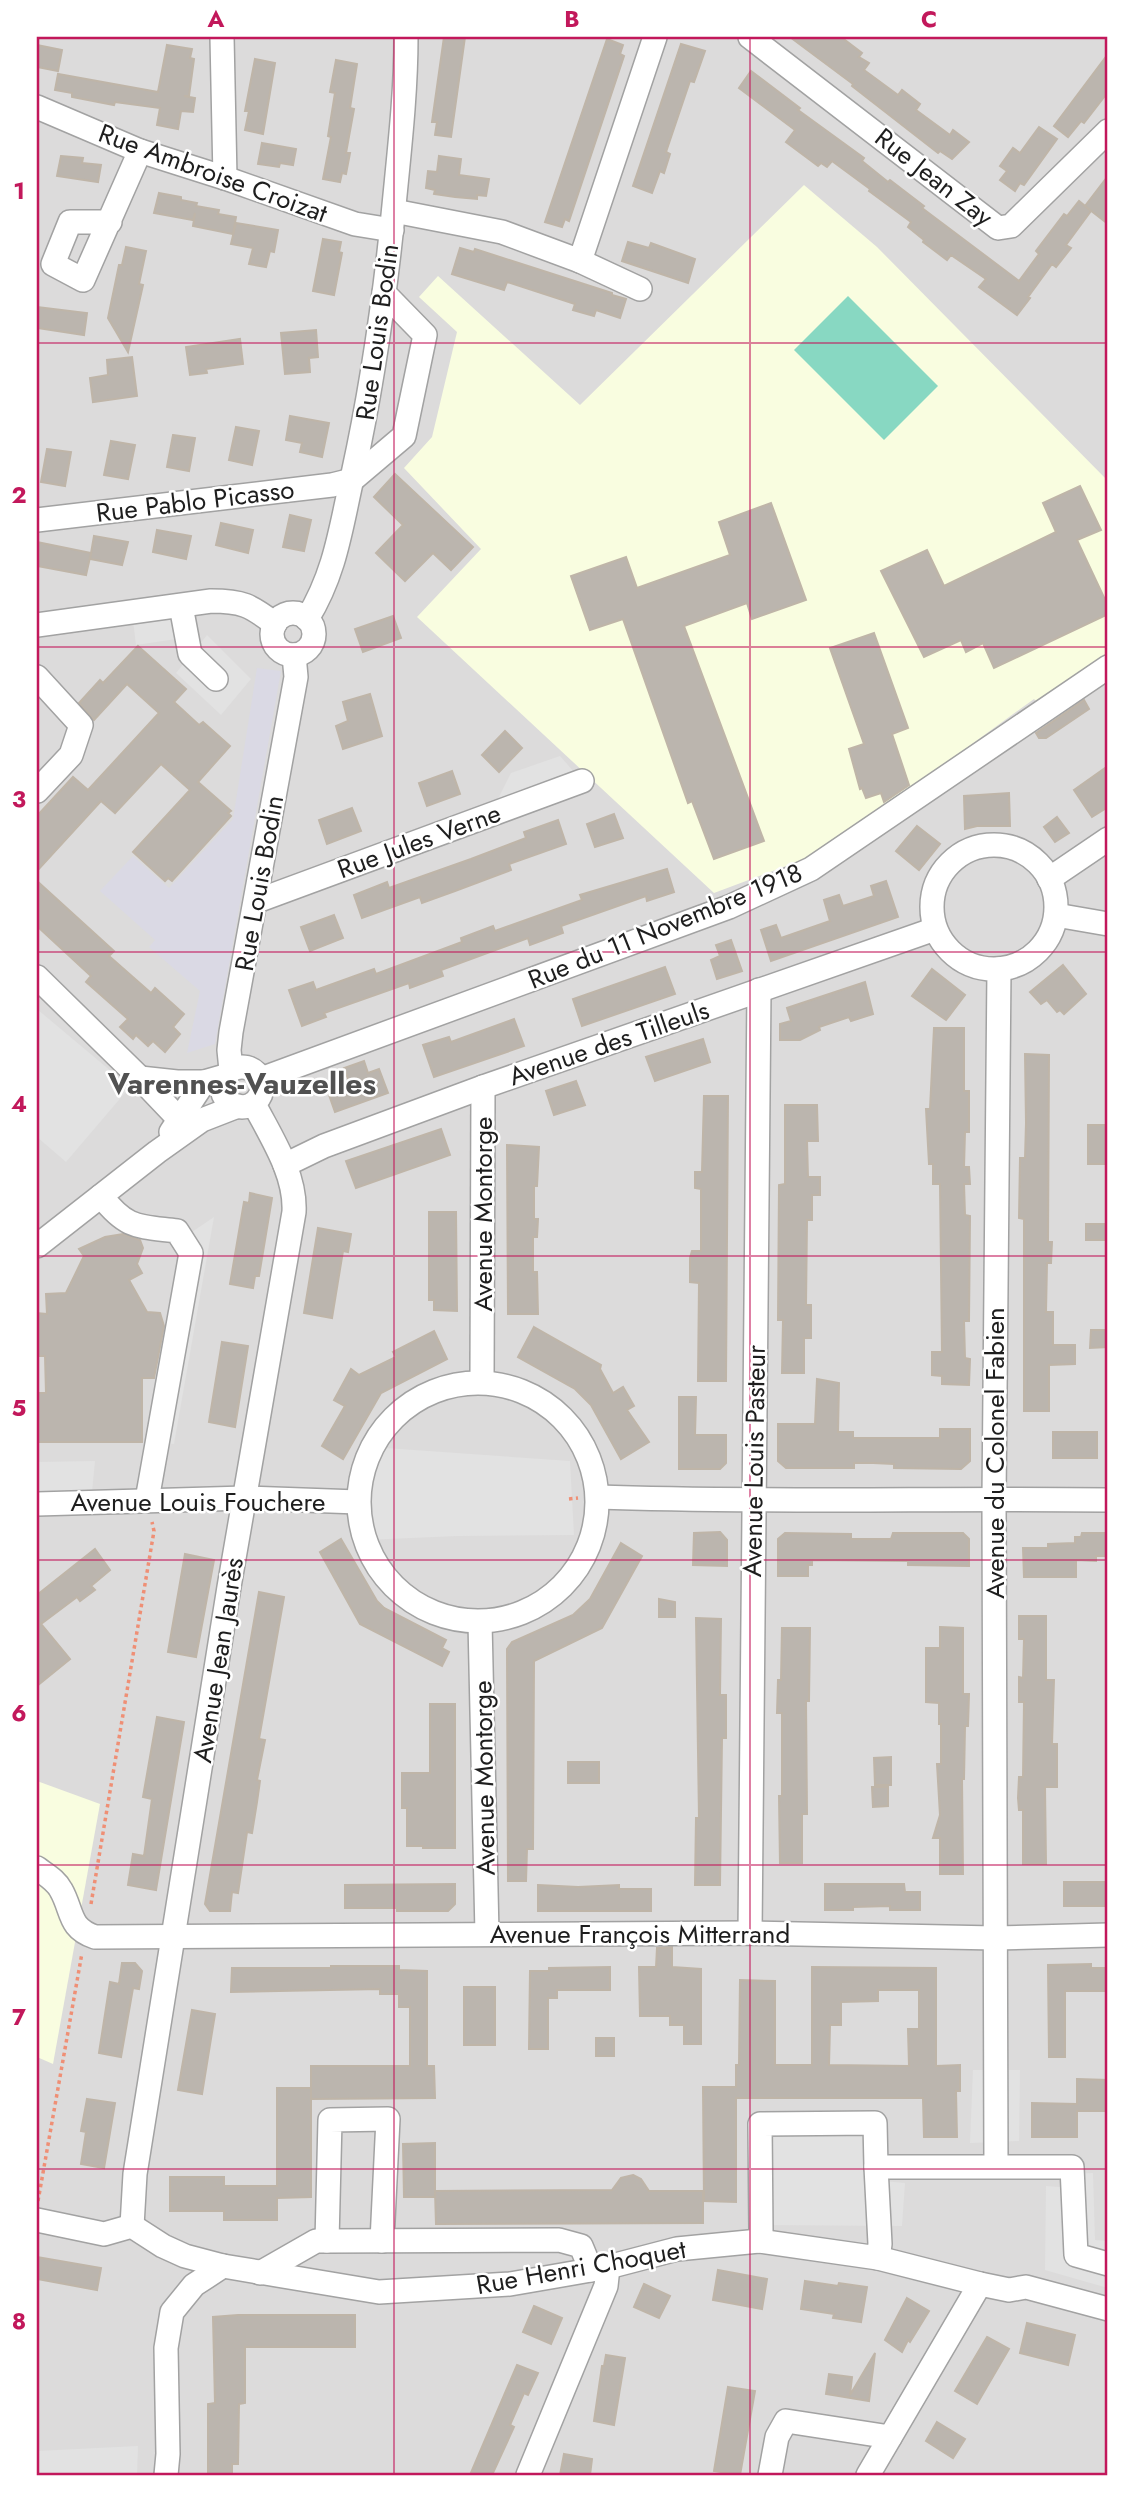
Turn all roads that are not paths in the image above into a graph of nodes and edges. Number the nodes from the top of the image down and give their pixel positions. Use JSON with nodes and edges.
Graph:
{"nodes":[{"id":1,"x":222,"y":37,"type":"edge"},
{"id":2,"x":406,"y":37,"type":"edge"},
{"id":3,"x":655,"y":37,"type":"edge"},
{"id":4,"x":750,"y":37,"type":"edge"},
{"id":5,"x":37,"y":107,"type":"edge"},
{"id":6,"x":1108,"y":131,"type":"edge"},
{"id":7,"x":140,"y":151,"type":"junction"},
{"id":8,"x":225,"y":178,"type":"junction"},
{"id":9,"x":393,"y":221,"type":"junction"},
{"id":10,"x":110,"y":222,"type":"dead end"},
{"id":11,"x":580,"y":261,"type":"junction"},
{"id":12,"x":640,"y":289,"type":"dead end"},
{"id":13,"x":384,"y":293,"type":"junction"},
{"id":14,"x":352,"y":480,"type":"junction"},
{"id":15,"x":37,"y":520,"type":"edge"},
{"id":16,"x":181,"y":606,"type":"junction"},
{"id":17,"x":307,"y":619,"type":"junction"},
{"id":18,"x":275,"y":624,"type":"junction"},
{"id":19,"x":37,"y":625,"type":"edge"},
{"id":20,"x":294,"y":654,"type":"junction"},
{"id":21,"x":1108,"y":667,"type":"edge"},
{"id":22,"x":37,"y":677,"type":"edge"},
{"id":23,"x":216,"y":679,"type":"dead end"},
{"id":24,"x":582,"y":781,"type":"dead end"},
{"id":25,"x":37,"y":791,"type":"edge"},
{"id":26,"x":1108,"y":839,"type":"edge"},
{"id":27,"x":1049,"y":879,"type":"junction"},
{"id":28,"x":257,"y":901,"type":"junction"},
{"id":29,"x":1056,"y":915,"type":"junction"},
{"id":30,"x":1108,"y":924,"type":"edge"},
{"id":31,"x":935,"y":929,"type":"junction"},
{"id":32,"x":999,"y":969,"type":"junction"},
{"id":33,"x":37,"y":977,"type":"edge"},
{"id":34,"x":759,"y":990,"type":"junction"},
{"id":35,"x":220,"y":1076,"type":"junction"},
{"id":36,"x":140,"y":1077,"type":"junction"},
{"id":37,"x":261,"y":1079,"type":"junction"},
{"id":38,"x":483,"y":1087,"type":"junction"},
{"id":39,"x":246,"y":1105,"type":"junction"},
{"id":40,"x":179,"y":1119,"type":"junction"},
{"id":41,"x":157,"y":1152,"type":"junction"},
{"id":42,"x":285,"y":1165,"type":"junction"},
{"id":43,"x":101,"y":1196,"type":"junction"},
{"id":44,"x":37,"y":1245,"type":"edge"},
{"id":45,"x":482,"y":1382,"type":"junction"},
{"id":46,"x":598,"y":1497,"type":"junction"},
{"id":47,"x":245,"y":1498,"type":"junction"},
{"id":48,"x":994,"y":1498,"type":"junction"},
{"id":49,"x":147,"y":1500,"type":"junction"},
{"id":50,"x":753,"y":1500,"type":"junction"},
{"id":51,"x":1108,"y":1500,"type":"edge"},
{"id":52,"x":358,"y":1502,"type":"junction"},
{"id":53,"x":37,"y":1504,"type":"edge"},
{"id":54,"x":480,"y":1622,"type":"junction"},
{"id":55,"x":37,"y":1868,"type":"edge"},
{"id":56,"x":750,"y":1933,"type":"junction"},
{"id":57,"x":487,"y":1934,"type":"junction"},
{"id":58,"x":1108,"y":1935,"type":"edge"},
{"id":59,"x":173,"y":1937,"type":"junction"},
{"id":60,"x":995,"y":1938,"type":"junction"},
{"id":61,"x":876,"y":2166,"type":"junction"},
{"id":62,"x":996,"y":2166,"type":"junction"},
{"id":63,"x":37,"y":2220,"type":"edge"},
{"id":64,"x":132,"y":2226,"type":"junction"},
{"id":65,"x":327,"y":2241,"type":"junction"},
{"id":66,"x":382,"y":2241,"type":"junction"},
{"id":67,"x":759,"y":2241,"type":"junction"},
{"id":68,"x":878,"y":2258,"type":"junction"},
{"id":69,"x":1108,"y":2264,"type":"edge"},
{"id":70,"x":223,"y":2266,"type":"junction"},
{"id":71,"x":600,"y":2268,"type":"junction"},
{"id":72,"x":260,"y":2273,"type":"junction"},
{"id":73,"x":980,"y":2284,"type":"junction"},
{"id":74,"x":1009,"y":2290,"type":"junction"},
{"id":75,"x":1108,"y":2309,"type":"edge"},
{"id":76,"x":1108,"y":2321,"type":"edge"},
{"id":77,"x":890,"y":2437,"type":"junction"},
{"id":78,"x":166,"y":2475,"type":"edge"},
{"id":79,"x":528,"y":2475,"type":"edge"},
{"id":80,"x":770,"y":2475,"type":"edge"},
{"id":81,"x":868,"y":2475,"type":"edge"}],
"edges":[{"from":1,"to":8,"type":"street"},
{"from":2,"to":9,"type":"street","name":"Rue Louis Bodin"},
{"from":3,"to":11,"type":"street"},
{"from":4,"to":6,"type":"street","name":"Rue Jean Zay"},
{"from":5,"to":7,"type":"street","name":"Rue Ambroise Croizat"},
{"from":7,"to":8,"type":"street","name":"Rue Ambroise Croizat"},
{"from":7,"to":10,"type":"street"},
{"from":8,"to":9,"type":"street","name":"Rue Ambroise Croizat"},
{"from":9,"to":11,"type":"street"},
{"from":9,"to":13,"type":"street","name":"Rue Louis Bodin"},
{"from":11,"to":12,"type":"street"},
{"from":13,"to":14,"type":"street","name":"Rue Louis Bodin"},
{"from":13,"to":14,"type":"street"},
{"from":14,"to":15,"type":"street","name":"Rue Pablo Picasso"},
{"from":14,"to":17,"type":"street","name":"Rue Louis Bodin"},
{"from":16,"to":18,"type":"street"},
{"from":16,"to":19,"type":"street"},
{"from":16,"to":23,"type":"street"},
{"from":17,"to":18,"type":"street"},
{"from":17,"to":20,"type":"street"},
{"from":18,"to":20,"type":"street"},
{"from":20,"to":28,"type":"street","name":"Rue Louis Bodin"},
{"from":21,"to":37,"type":"street","name":"Rue du 11 Novembre 1918"},
{"from":22,"to":25,"type":"street"},
{"from":24,"to":28,"type":"street","name":"Rue Jules Verne"},
{"from":26,"to":27,"type":"street"},
{"from":27,"to":29,"type":"street"},
{"from":27,"to":31,"type":"street"},
{"from":28,"to":35,"type":"street","name":"Rue Louis Bodin"},
{"from":29,"to":30,"type":"street"},
{"from":29,"to":32,"type":"street"},
{"from":31,"to":32,"type":"street"},
{"from":31,"to":34,"type":"street","name":"Avenue des Tilleuls"},
{"from":32,"to":48,"type":"street","name":"Avenue du Colonel Fabien"},
{"from":33,"to":36,"type":"street"},
{"from":34,"to":38,"type":"street","name":"Avenue des Tilleuls"},
{"from":34,"to":50,"type":"street","name":"Avenue Louis Pasteur"},
{"from":35,"to":36,"type":"street"},
{"from":35,"to":37,"type":"street"},
{"from":35,"to":39,"type":"street"},
{"from":35,"to":40,"type":"street"},
{"from":36,"to":40,"type":"street"},
{"from":37,"to":39,"type":"street"},
{"from":38,"to":42,"type":"street","name":"Avenue des Tilleuls"},
{"from":38,"to":45,"type":"street","name":"Avenue Montorge"},
{"from":39,"to":41,"type":"street"},
{"from":39,"to":42,"type":"street","name":"Avenue Jean Jaurès"},
{"from":40,"to":41,"type":"street"},
{"from":41,"to":43,"type":"street"},
{"from":42,"to":47,"type":"street","name":"Avenue Jean Jaurès"},
{"from":43,"to":44,"type":"street"},
{"from":43,"to":49,"type":"street"},
{"from":45,"to":46,"type":"street"},
{"from":45,"to":52,"type":"street"},
{"from":46,"to":50,"type":"street"},
{"from":46,"to":54,"type":"street"},
{"from":47,"to":49,"type":"street","name":"Avenue Louis Fouchere"},
{"from":47,"to":52,"type":"street","name":"Avenue Louis Fouchere"},
{"from":47,"to":59,"type":"street","name":"Avenue Jean Jaurès"},
{"from":48,"to":50,"type":"street"},
{"from":48,"to":51,"type":"street"},
{"from":48,"to":60,"type":"street","name":"Avenue du Colonel Fabien"},
{"from":49,"to":53,"type":"street","name":"Avenue Louis Fouchere"},
{"from":50,"to":56,"type":"street","name":"Avenue Louis Pasteur"},
{"from":52,"to":54,"type":"street"},
{"from":54,"to":57,"type":"street","name":"Avenue Montorge"},
{"from":55,"to":59,"type":"street","name":"Avenue François Mitterrand"},
{"from":56,"to":57,"type":"street","name":"Avenue François Mitterrand"},
{"from":56,"to":60,"type":"street","name":"Avenue François Mitterrand"},
{"from":57,"to":59,"type":"street","name":"Avenue François Mitterrand"},
{"from":58,"to":60,"type":"street","name":"Avenue François Mitterrand"},
{"from":59,"to":64,"type":"street","name":"Avenue Jean Jaurès"},
{"from":60,"to":62,"type":"street","name":"Avenue du Colonel Fabien"},
{"from":61,"to":62,"type":"street"},
{"from":61,"to":67,"type":"street"},
{"from":61,"to":68,"type":"street"},
{"from":62,"to":69,"type":"street"},
{"from":63,"to":64,"type":"street"},
{"from":64,"to":70,"type":"street","name":"Rue Henri Choquet"},
{"from":65,"to":66,"type":"street"},
{"from":65,"to":66,"type":"street"},
{"from":65,"to":72,"type":"street"},
{"from":66,"to":71,"type":"street"},
{"from":67,"to":68,"type":"street","name":"Rue Henri Choquet"},
{"from":67,"to":71,"type":"street","name":"Rue Henri Choquet"},
{"from":68,"to":73,"type":"street","name":"Rue Henri Choquet"},
{"from":70,"to":72,"type":"street","name":"Rue Henri Choquet"},
{"from":70,"to":78,"type":"street"},
{"from":71,"to":72,"type":"street","name":"Rue Henri Choquet"},
{"from":71,"to":79,"type":"street"},
{"from":73,"to":74,"type":"street","name":"Rue Henri Choquet"},
{"from":73,"to":77,"type":"street"},
{"from":74,"to":75,"type":"street","name":"Rue Henri Choquet"},
{"from":74,"to":76,"type":"street","name":"Rue Henri Choquet"},
{"from":77,"to":80,"type":"street"},
{"from":77,"to":81,"type":"street"}]}
